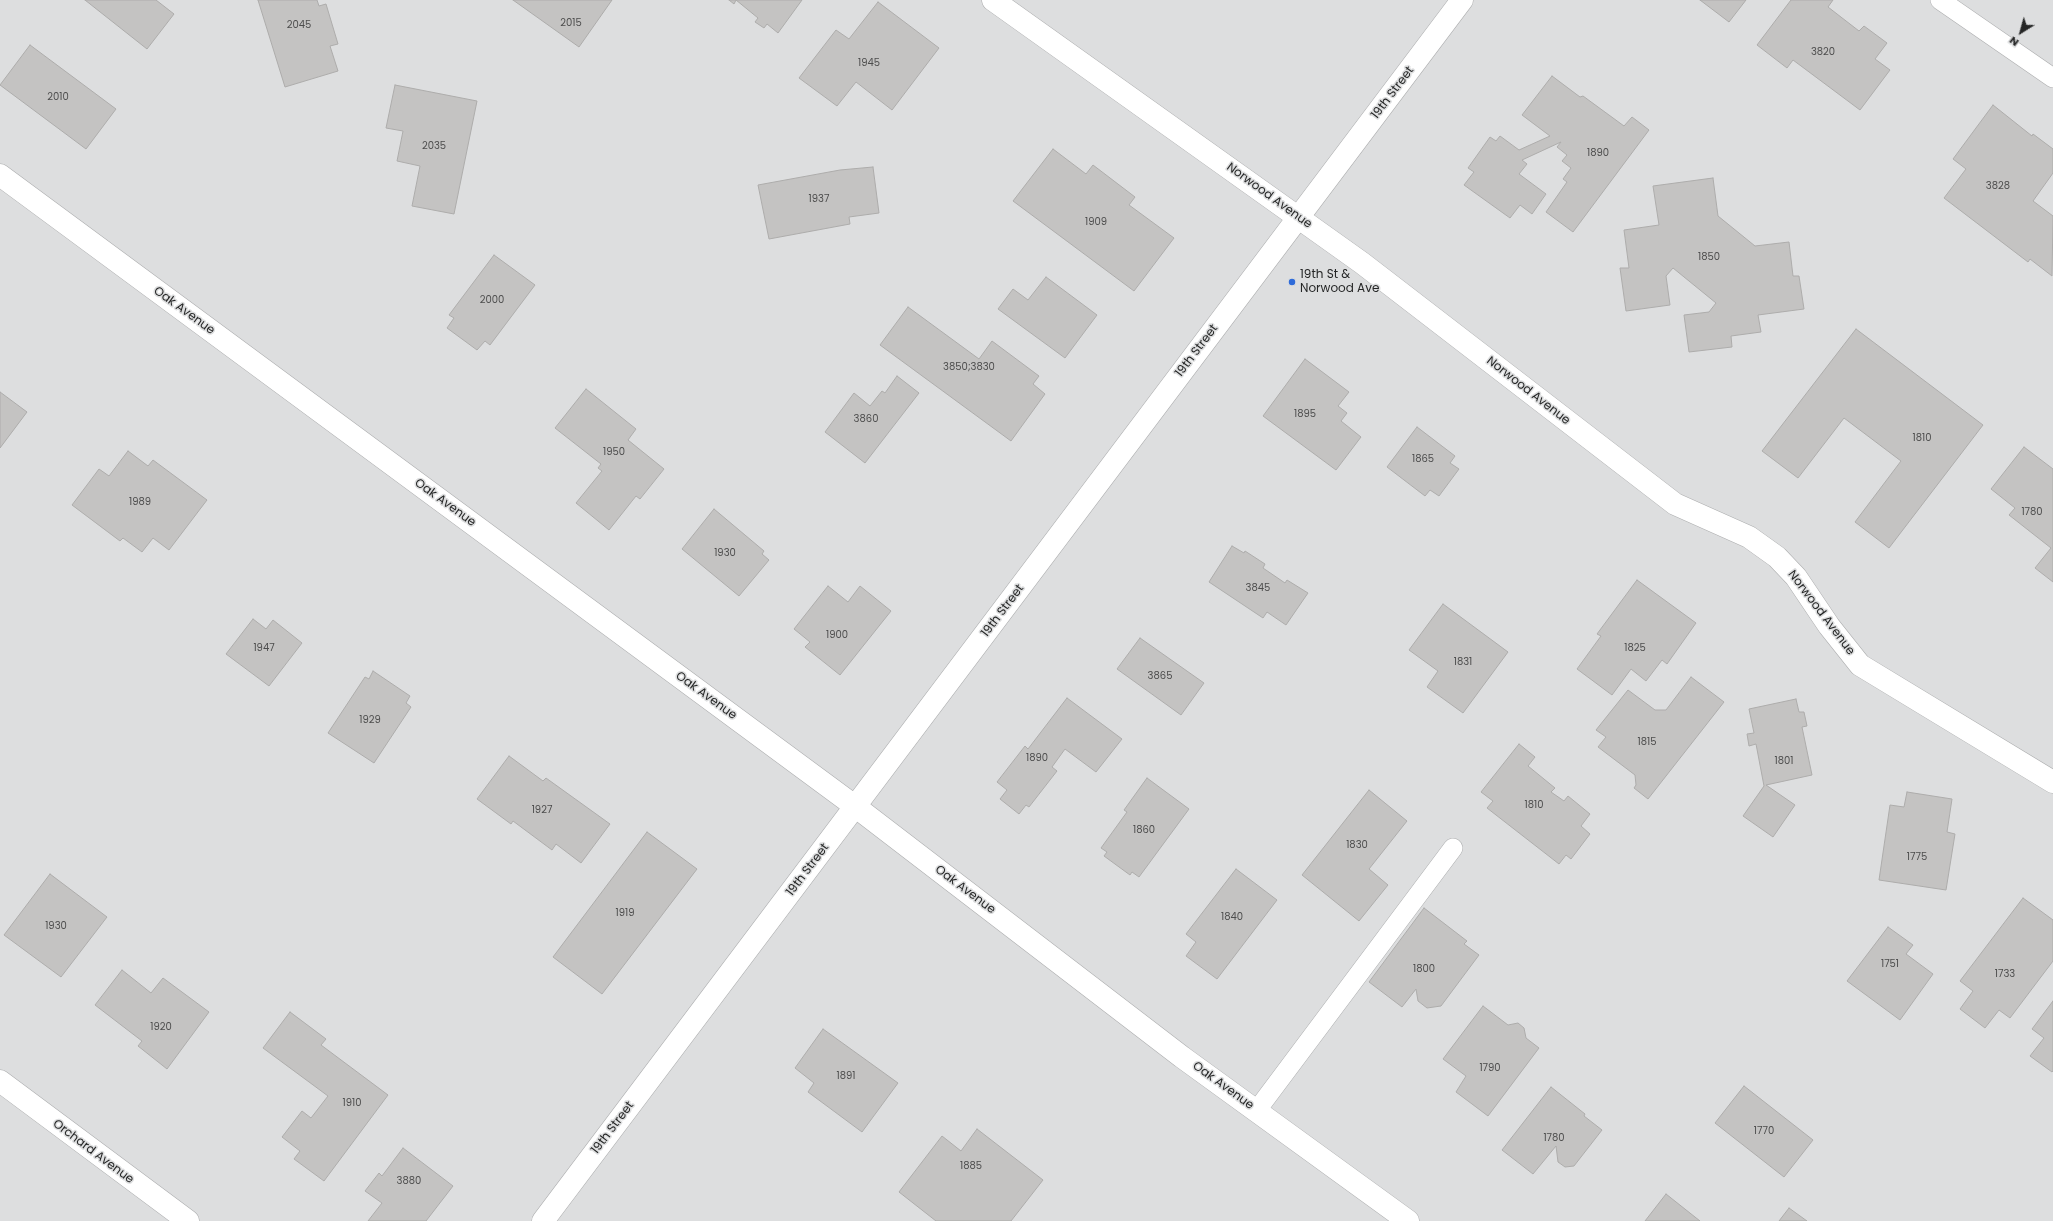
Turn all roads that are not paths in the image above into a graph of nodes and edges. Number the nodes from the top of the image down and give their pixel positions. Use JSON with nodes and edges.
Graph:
{"nodes":[{"id":1,"x":993,"y":0,"type":"edge"},
{"id":2,"x":1462,"y":0,"type":"edge"},
{"id":3,"x":1940,"y":0,"type":"edge"},
{"id":4,"x":2053,"y":78,"type":"edge"},
{"id":5,"x":0,"y":175,"type":"edge"},
{"id":6,"x":1298,"y":217,"type":"junction"},
{"id":7,"x":2053,"y":782,"type":"edge"},
{"id":8,"x":856,"y":807,"type":"junction"},
{"id":9,"x":1453,"y":848,"type":"dead end"},
{"id":10,"x":0,"y":1082,"type":"edge"},
{"id":11,"x":1256,"y":1110,"type":"junction"},
{"id":12,"x":188,"y":1221,"type":"edge"},
{"id":13,"x":543,"y":1221,"type":"edge"},
{"id":14,"x":1408,"y":1221,"type":"edge"}],
"edges":[{"from":1,"to":6,"type":"street","name":"Norwood Avenue"},
{"from":2,"to":6,"type":"street","name":"19th Street"},
{"from":3,"to":4,"type":"lane"},
{"from":5,"to":8,"type":"street","name":"Oak Avenue"},
{"from":6,"to":7,"type":"street","name":"Norwood Avenue"},
{"from":6,"to":8,"type":"street","name":"19th Street"},
{"from":8,"to":11,"type":"street","name":"Oak Avenue"},
{"from":8,"to":13,"type":"street","name":"19th Street"},
{"from":9,"to":11,"type":"lane"},
{"from":10,"to":12,"type":"street","name":"Orchard Avenue"},
{"from":11,"to":14,"type":"street","name":"Oak Avenue"}]}
